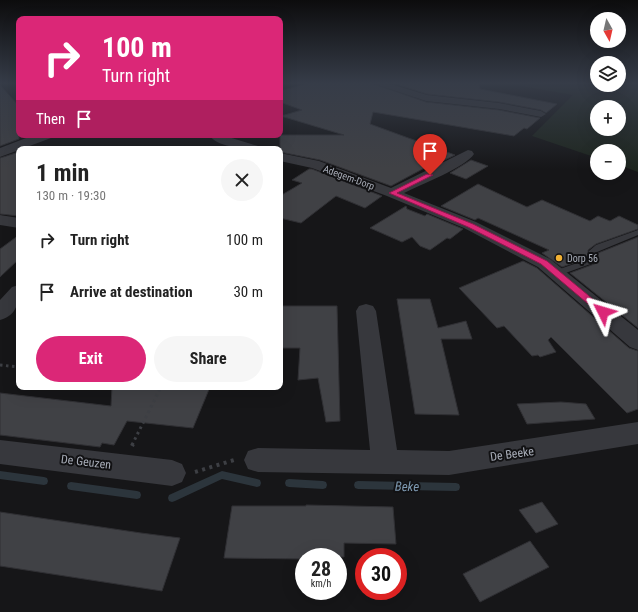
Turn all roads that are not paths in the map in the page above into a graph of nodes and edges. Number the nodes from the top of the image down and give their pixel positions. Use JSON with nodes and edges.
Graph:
{"nodes":[{"id":1,"x":527,"y":112,"type":"edge"},
{"id":2,"x":541,"y":114,"type":"dead end"},
{"id":3,"x":38,"y":138,"type":"edge"},
{"id":4,"x":218,"y":138,"type":"edge"},
{"id":5,"x":18,"y":146,"type":"edge"},
{"id":6,"x":244,"y":146,"type":"edge"},
{"id":7,"x":16,"y":147,"type":"edge"},
{"id":8,"x":0,"y":153,"type":"edge"},
{"id":9,"x":468,"y":154,"type":"dead end"},
{"id":10,"x":283,"y":157,"type":"edge"},
{"id":11,"x":392,"y":193,"type":"junction"},
{"id":12,"x":0,"y":220,"type":"edge"},
{"id":13,"x":16,"y":223,"type":"edge"},
{"id":14,"x":638,"y":232,"type":"edge"},
{"id":15,"x":557,"y":273,"type":"junction"},
{"id":16,"x":366,"y":311,"type":"dead end"},
{"id":17,"x":638,"y":342,"type":"edge"},
{"id":18,"x":638,"y":433,"type":"edge"},
{"id":19,"x":0,"y":452,"type":"edge"},
{"id":20,"x":258,"y":460,"type":"road end"},
{"id":21,"x":385,"y":461,"type":"junction"},
{"id":22,"x":172,"y":473,"type":"road end"}],
"edges":[{"from":1,"to":2,"type":"street"},
{"from":3,"to":5,"type":"street"},
{"from":4,"to":6,"type":"street"},
{"from":7,"to":8,"type":"street"},
{"from":9,"to":11,"type":"street"},
{"from":10,"to":11,"type":"street","name":"Adegem-Dorp"},
{"from":11,"to":15,"type":"street","name":"Adegem-Dorp"},
{"from":12,"to":13,"type":"street"},
{"from":14,"to":15,"type":"lane"},
{"from":15,"to":17,"type":"street","name":"Adegem-Dorp"},
{"from":16,"to":21,"type":"street"},
{"from":18,"to":21,"type":"street","name":"De Beeke"},
{"from":19,"to":22,"type":"street","name":"De Geuzen"},
{"from":20,"to":21,"type":"street","name":"De Beeke"}]}
